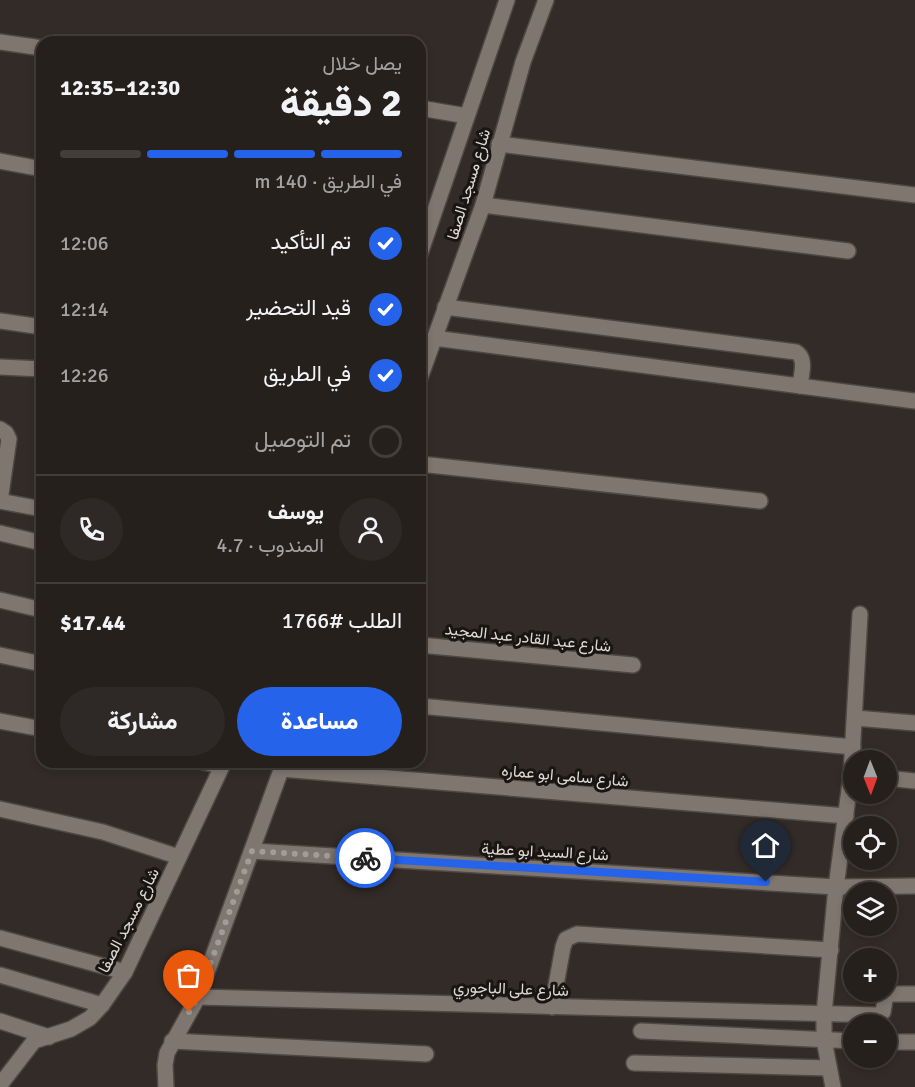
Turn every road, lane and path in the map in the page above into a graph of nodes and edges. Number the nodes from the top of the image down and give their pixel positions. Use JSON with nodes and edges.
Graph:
{"nodes":[{"id":1,"x":507,"y":0,"type":"edge"},
{"id":2,"x":546,"y":0,"type":"edge"},
{"id":3,"x":0,"y":42,"type":"edge"},
{"id":4,"x":36,"y":47,"type":"edge"},
{"id":5,"x":426,"y":109,"type":"edge"},
{"id":6,"x":467,"y":116,"type":"junction"},
{"id":7,"x":499,"y":144,"type":"junction"},
{"id":8,"x":0,"y":162,"type":"edge"},
{"id":9,"x":36,"y":168,"type":"edge"},
{"id":10,"x":915,"y":195,"type":"edge"},
{"id":11,"x":483,"y":205,"type":"junction"},
{"id":12,"x":426,"y":230,"type":"edge"},
{"id":13,"x":848,"y":251,"type":"dead end"},
{"id":14,"x":445,"y":307,"type":"junction"},
{"id":15,"x":0,"y":321,"type":"edge"},
{"id":16,"x":36,"y":326,"type":"edge"},
{"id":17,"x":434,"y":338,"type":"junction"},
{"id":18,"x":426,"y":361,"type":"edge"},
{"id":19,"x":0,"y":368,"type":"edge"},
{"id":20,"x":36,"y":369,"type":"edge"},
{"id":21,"x":800,"y":386,"type":"junction"},
{"id":22,"x":915,"y":401,"type":"edge"},
{"id":23,"x":0,"y":429,"type":"edge"},
{"id":24,"x":426,"y":465,"type":"edge"},
{"id":25,"x":0,"y":501,"type":"edge"},
{"id":26,"x":760,"y":501,"type":"dead end"},
{"id":27,"x":36,"y":508,"type":"edge"},
{"id":28,"x":0,"y":533,"type":"edge"},
{"id":29,"x":36,"y":542,"type":"edge"},
{"id":30,"x":0,"y":600,"type":"edge"},
{"id":31,"x":36,"y":609,"type":"edge"},
{"id":32,"x":860,"y":614,"type":"dead end"},
{"id":33,"x":426,"y":646,"type":"edge"},
{"id":34,"x":0,"y":655,"type":"edge"},
{"id":35,"x":36,"y":663,"type":"edge"},
{"id":36,"x":633,"y":665,"type":"dead end"},
{"id":37,"x":426,"y":707,"type":"edge"},
{"id":38,"x":855,"y":718,"type":"junction"},
{"id":39,"x":0,"y":721,"type":"edge"},
{"id":40,"x":915,"y":723,"type":"edge"},
{"id":41,"x":36,"y":728,"type":"edge"},
{"id":42,"x":853,"y":747,"type":"junction"},
{"id":43,"x":853,"y":750,"type":"edge"},
{"id":44,"x":221,"y":768,"type":"edge"},
{"id":45,"x":281,"y":768,"type":"edge"},
{"id":46,"x":315,"y":768,"type":"edge"},
{"id":47,"x":897,"y":779,"type":"edge"},
{"id":48,"x":915,"y":781,"type":"edge"},
{"id":49,"x":848,"y":804,"type":"edge"},
{"id":50,"x":0,"y":809,"type":"edge"},
{"id":51,"x":846,"y":816,"type":"joint"},
{"id":52,"x":843,"y":837,"type":"edge"},
{"id":53,"x":252,"y":851,"type":"junction"},
{"id":54,"x":179,"y":857,"type":"junction"},
{"id":55,"x":836,"y":886,"type":"junction"},
{"id":56,"x":915,"y":886,"type":"edge"},
{"id":57,"x":0,"y":938,"type":"edge"},
{"id":58,"x":831,"y":950,"type":"junction"},
{"id":59,"x":125,"y":972,"type":"junction"},
{"id":60,"x":0,"y":975,"type":"edge"},
{"id":61,"x":915,"y":994,"type":"edge"},
{"id":62,"x":198,"y":997,"type":"junction"},
{"id":63,"x":102,"y":1005,"type":"junction"},
{"id":64,"x":552,"y":1007,"type":"junction"},
{"id":65,"x":824,"y":1014,"type":"junction"},
{"id":66,"x":0,"y":1021,"type":"edge"},
{"id":67,"x":641,"y":1031,"type":"dead end"},
{"id":68,"x":49,"y":1037,"type":"junction"},
{"id":69,"x":824,"y":1040,"type":"junction"},
{"id":70,"x":172,"y":1041,"type":"junction"},
{"id":71,"x":843,"y":1041,"type":"edge"},
{"id":72,"x":897,"y":1042,"type":"edge"},
{"id":73,"x":915,"y":1042,"type":"edge"},
{"id":74,"x":426,"y":1054,"type":"dead end"},
{"id":75,"x":7,"y":1063,"type":"edge"},
{"id":76,"x":633,"y":1063,"type":"dead end"},
{"id":77,"x":829,"y":1068,"type":"junction"},
{"id":78,"x":0,"y":1084,"type":"edge"},
{"id":79,"x":166,"y":1087,"type":"edge"},
{"id":80,"x":833,"y":1087,"type":"edge"}],
"edges":[{"from":1,"to":6,"type":"street","name":"شارع مسجد الصفا"},
{"from":2,"to":7,"type":"street","name":"شارع مسجد الصفا"},
{"from":3,"to":4,"type":"street"},
{"from":5,"to":6,"type":"street"},
{"from":6,"to":12,"type":"street","name":"شارع مسجد الصفا"},
{"from":7,"to":10,"type":"street"},
{"from":7,"to":11,"type":"street","name":"شارع مسجد الصفا"},
{"from":8,"to":9,"type":"street"},
{"from":11,"to":13,"type":"street"},
{"from":11,"to":14,"type":"street","name":"شارع مسجد الصفا"},
{"from":14,"to":17,"type":"street","name":"شارع مسجد الصفا"},
{"from":14,"to":21,"type":"street"},
{"from":15,"to":16,"type":"street"},
{"from":17,"to":18,"type":"street","name":"شارع مسجد الصفا"},
{"from":17,"to":21,"type":"street"},
{"from":19,"to":20,"type":"street"},
{"from":21,"to":22,"type":"street"},
{"from":23,"to":25,"type":"street"},
{"from":24,"to":26,"type":"street"},
{"from":25,"to":27,"type":"street"},
{"from":28,"to":29,"type":"street"},
{"from":30,"to":31,"type":"street"},
{"from":32,"to":38,"type":"street"},
{"from":33,"to":36,"type":"street","name":"شارع عبد القادر عبد المجيد"},
{"from":34,"to":35,"type":"street"},
{"from":37,"to":42,"type":"street"},
{"from":38,"to":40,"type":"street"},
{"from":38,"to":42,"type":"street"},
{"from":39,"to":41,"type":"street"},
{"from":42,"to":43,"type":"street"},
{"from":44,"to":54,"type":"street","name":"شارع مسجد الصفا"},
{"from":45,"to":53,"type":"street"},
{"from":46,"to":51,"type":"street","name":"شارع سامى ابو عماره"},
{"from":47,"to":48,"type":"street"},
{"from":49,"to":51,"type":"street"},
{"from":50,"to":54,"type":"street"},
{"from":52,"to":55,"type":"street"},
{"from":53,"to":55,"type":"street","name":"شارع السيد ابو عطية"},
{"from":53,"to":62,"type":"street"},
{"from":54,"to":59,"type":"street","name":"شارع مسجد الصفا"},
{"from":55,"to":56,"type":"street","name":"شارع السيد ابو عطية"},
{"from":55,"to":58,"type":"street"},
{"from":57,"to":59,"type":"street"},
{"from":58,"to":64,"type":"street"},
{"from":58,"to":65,"type":"street"},
{"from":59,"to":63,"type":"street","name":"شارع مسجد الصفا"},
{"from":60,"to":63,"type":"street"},
{"from":61,"to":65,"type":"street","name":"شارع على الباجوري"},
{"from":62,"to":64,"type":"street","name":"شارع على الباجوري"},
{"from":62,"to":70,"type":"street"},
{"from":63,"to":68,"type":"street","name":"شارع مسجد الصفا"},
{"from":64,"to":65,"type":"street","name":"شارع على الباجوري"},
{"from":65,"to":69,"type":"street"},
{"from":66,"to":68,"type":"street"},
{"from":67,"to":69,"type":"street"},
{"from":68,"to":75,"type":"street","name":"شارع مسجد الصفا"},
{"from":69,"to":71,"type":"street"},
{"from":69,"to":77,"type":"street"},
{"from":70,"to":74,"type":"street"},
{"from":70,"to":79,"type":"street"},
{"from":72,"to":73,"type":"street"},
{"from":75,"to":78,"type":"street","name":"شارع مسجد الصفا"},
{"from":76,"to":77,"type":"street"},
{"from":77,"to":80,"type":"street"}]}
